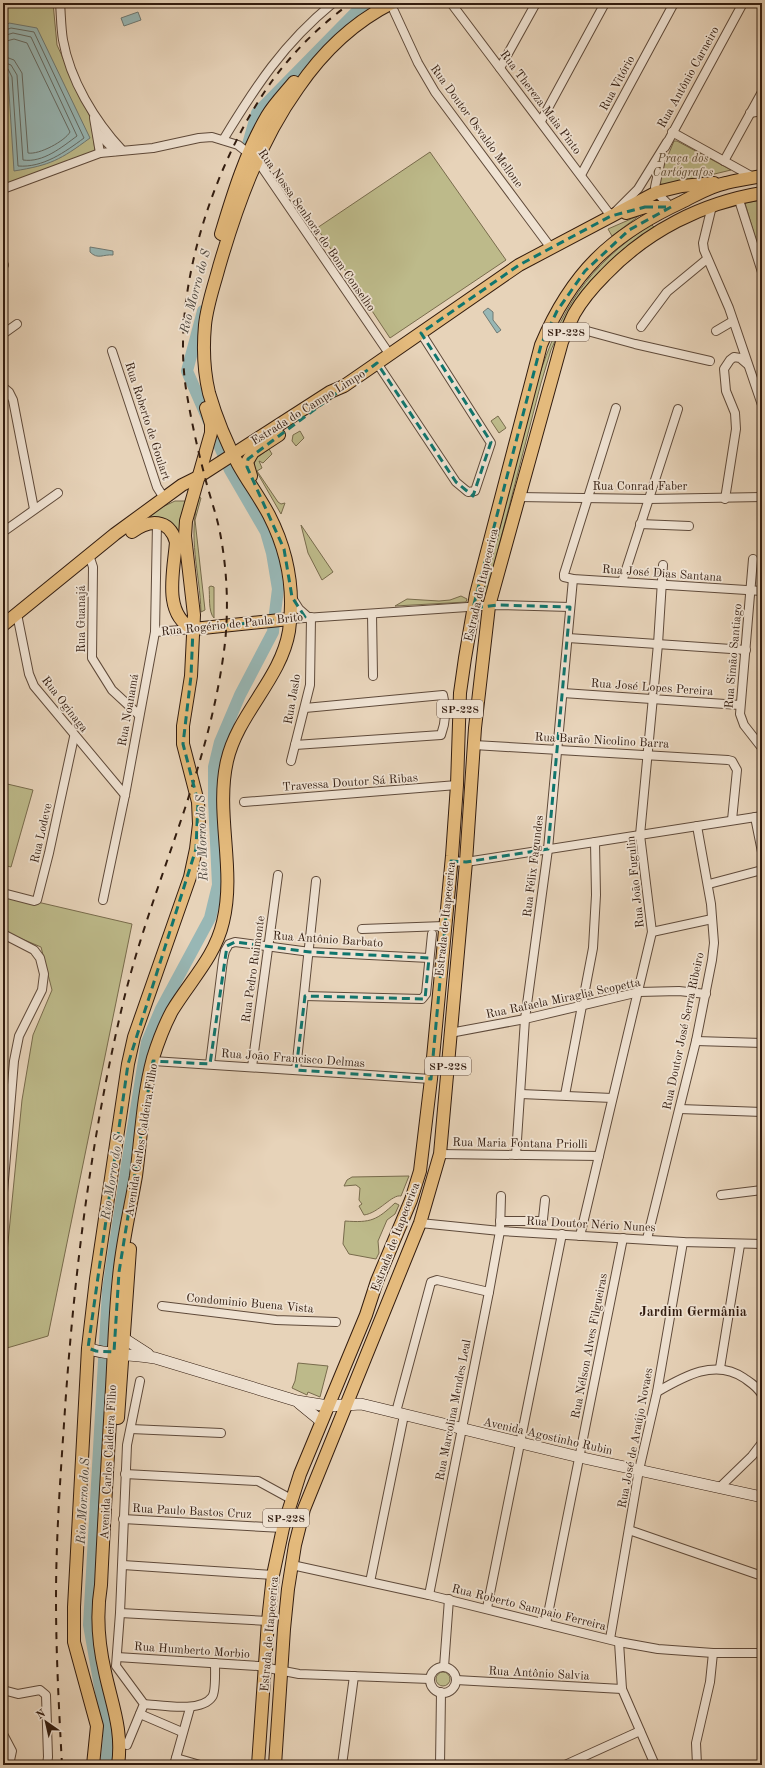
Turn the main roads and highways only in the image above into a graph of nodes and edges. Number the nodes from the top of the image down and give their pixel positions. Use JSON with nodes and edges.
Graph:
{"nodes":[{"id":1,"x":374,"y":3,"type":"edge"},
{"id":2,"x":393,"y":7,"type":"edge"},
{"id":3,"x":253,"y":157,"type":"junction"},
{"id":4,"x":758,"y":177,"type":"edge"},
{"id":5,"x":727,"y":182,"type":"junction"},
{"id":6,"x":762,"y":193,"type":"edge"},
{"id":7,"x":671,"y":207,"type":"junction"},
{"id":8,"x":689,"y":215,"type":"junction"},
{"id":9,"x":611,"y":216,"type":"junction"},
{"id":10,"x":344,"y":386,"type":"junction"},
{"id":11,"x":233,"y":454,"type":"junction"},
{"id":12,"x":198,"y":478,"type":"junction"},
{"id":13,"x":164,"y":498,"type":"junction"},
{"id":14,"x":191,"y":503,"type":"junction"},
{"id":15,"x":268,"y":514,"type":"junction"},
{"id":16,"x":91,"y":558,"type":"junction"},
{"id":17,"x":15,"y":614,"type":"junction"},
{"id":18,"x":3,"y":618,"type":"edge"},
{"id":19,"x":290,"y":619,"type":"junction"},
{"id":20,"x":3,"y":625,"type":"edge"},
{"id":21,"x":193,"y":629,"type":"junction"},
{"id":22,"x":458,"y":759,"type":"junction"},
{"id":23,"x":466,"y":862,"type":"junction"},
{"id":24,"x":130,"y":1213,"type":"junction"},
{"id":25,"x":366,"y":1315,"type":"junction"},
{"id":26,"x":115,"y":1332,"type":"junction"},
{"id":27,"x":125,"y":1341,"type":"junction"},
{"id":28,"x":107,"y":1351,"type":"junction"},
{"id":29,"x":155,"y":1358,"type":"junction"},
{"id":30,"x":297,"y":1401,"type":"junction"},
{"id":31,"x":346,"y":1405,"type":"junction"},
{"id":32,"x":328,"y":1406,"type":"junction"},
{"id":33,"x":321,"y":1421,"type":"junction"},
{"id":34,"x":310,"y":1493,"type":"junction"},
{"id":35,"x":762,"y":1497,"type":"edge"},
{"id":36,"x":93,"y":1765,"type":"edge"},
{"id":37,"x":118,"y":1765,"type":"edge"},
{"id":38,"x":258,"y":1765,"type":"edge"},
{"id":39,"x":275,"y":1765,"type":"edge"}],
"edges":[{"from":1,"to":3,"type":"main road","name":"Avenida Carlos Caldeira Filho"},
{"from":2,"to":3,"type":"main road","name":"Avenida Carlos Caldeira Filho"},
{"from":3,"to":11,"type":"main road","name":"Avenida Carlos Caldeira Filho"},
{"from":3,"to":12,"type":"main road","name":"Avenida Carlos Caldeira Filho"},
{"from":4,"to":5,"type":"main road","name":"Estrada de Itapecerica","number":"SP-228"},
{"from":5,"to":7,"type":"main road","name":"Estrada de Itapecerica","number":"SP-228"},
{"from":5,"to":9,"type":"main road","name":"Estrada do Campo Limpo"},
{"from":6,"to":8,"type":"main road","name":"Estrada de Itapecerica","number":"SP-228"},
{"from":7,"to":8,"type":"main road","name":"Estrada do Campo Limpo"},
{"from":7,"to":9,"type":"main road","name":"Estrada do Campo Limpo"},
{"from":7,"to":22,"type":"main road","name":"Estrada de Itapecerica","number":"SP-228"},
{"from":8,"to":23,"type":"main road","name":"Estrada de Itapecerica","number":"SP-228"},
{"from":9,"to":10,"type":"main road","name":"Estrada do Campo Limpo"},
{"from":10,"to":11,"type":"main road","name":"Estrada do Campo Limpo"},
{"from":10,"to":15,"type":"main road"},
{"from":11,"to":12,"type":"main road","name":"Estrada do Campo Limpo"},
{"from":11,"to":15,"type":"main road","name":"Avenida Carlos Caldeira Filho"},
{"from":12,"to":13,"type":"main road","name":"Estrada do Campo Limpo"},
{"from":12,"to":14,"type":"main road","name":"Avenida Carlos Caldeira Filho"},
{"from":13,"to":14,"type":"main road"},
{"from":13,"to":16,"type":"main road","name":"Estrada do Campo Limpo"},
{"from":14,"to":21,"type":"main road","name":"Avenida Carlos Caldeira Filho"},
{"from":15,"to":19,"type":"main road","name":"Avenida Carlos Caldeira Filho"},
{"from":16,"to":17,"type":"main road","name":"Estrada do Campo Limpo"},
{"from":16,"to":21,"type":"main road"},
{"from":17,"to":18,"type":"main road","name":"Estrada do Campo Limpo"},
{"from":17,"to":20,"type":"main road","name":"Estrada do Campo Limpo"},
{"from":19,"to":21,"type":"main road","name":"Rua Rogério de Paula Brito"},
{"from":19,"to":24,"type":"main road","name":"Avenida Carlos Caldeira Filho"},
{"from":21,"to":28,"type":"main road","name":"Avenida Carlos Caldeira Filho"},
{"from":22,"to":23,"type":"main road"},
{"from":22,"to":25,"type":"main road","name":"Estrada de Itapecerica","number":"SP-228"},
{"from":23,"to":31,"type":"main road","name":"Estrada de Itapecerica","number":"SP-228"},
{"from":24,"to":26,"type":"main road","name":"Avenida Carlos Caldeira Filho"},
{"from":24,"to":27,"type":"main road"},
{"from":25,"to":31,"type":"main road"},
{"from":25,"to":32,"type":"main road","name":"Estrada de Itapecerica","number":"SP-228"},
{"from":26,"to":27,"type":"main road"},
{"from":26,"to":28,"type":"main road","name":"Avenida Carlos Caldeira Filho"},
{"from":27,"to":28,"type":"main road"},
{"from":27,"to":29,"type":"main road"},
{"from":28,"to":29,"type":"main road"},
{"from":28,"to":36,"type":"main road","name":"Avenida Carlos Caldeira Filho"},
{"from":28,"to":37,"type":"main road"},
{"from":29,"to":30,"type":"main road","name":"Avenida Agostinho Rubin"},
{"from":30,"to":32,"type":"main road","name":"Avenida Agostinho Rubin"},
{"from":30,"to":33,"type":"main road"},
{"from":31,"to":32,"type":"main road","name":"Avenida Agostinho Rubin"},
{"from":31,"to":34,"type":"main road","name":"Estrada de Itapecerica","number":"SP-228"},
{"from":31,"to":35,"type":"main road","name":"Avenida Agostinho Rubin"},
{"from":32,"to":33,"type":"main road","name":"Estrada de Itapecerica","number":"SP-228"},
{"from":32,"to":34,"type":"main road"},
{"from":33,"to":38,"type":"main road","name":"Estrada de Itapecerica","number":"SP-228"},
{"from":34,"to":39,"type":"main road","name":"Estrada de Itapecerica","number":"SP-228"}]}
